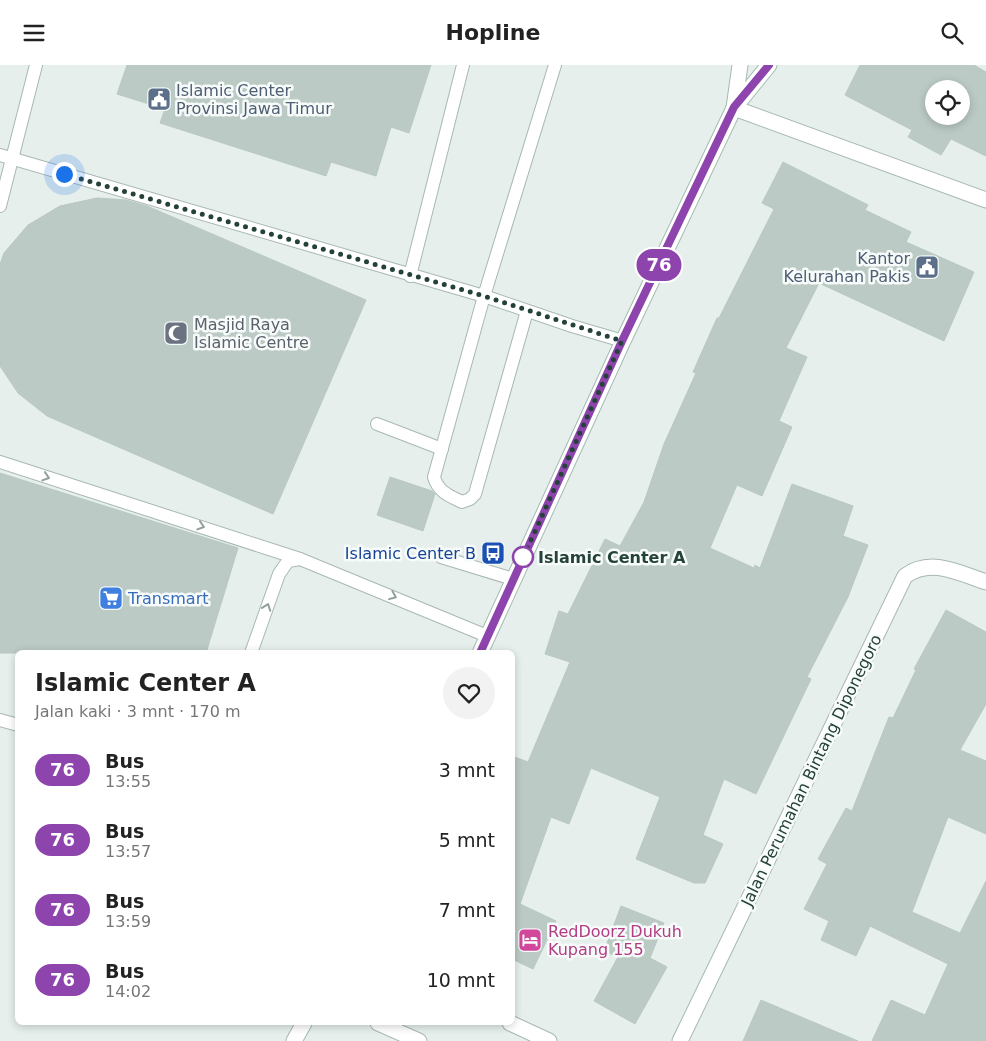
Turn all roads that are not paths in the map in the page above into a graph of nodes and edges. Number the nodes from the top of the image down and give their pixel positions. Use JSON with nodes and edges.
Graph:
{"nodes":[{"id":1,"x":36,"y":65,"type":"edge"},
{"id":2,"x":463,"y":65,"type":"edge"},
{"id":3,"x":555,"y":65,"type":"edge"},
{"id":4,"x":740,"y":65,"type":"edge"},
{"id":5,"x":769,"y":65,"type":"edge"},
{"id":6,"x":734,"y":107,"type":"junction"},
{"id":7,"x":6,"y":157,"type":"edge"},
{"id":8,"x":986,"y":200,"type":"edge"},
{"id":9,"x":0,"y":206,"type":"edge"},
{"id":10,"x":410,"y":276,"type":"junction"},
{"id":11,"x":484,"y":296,"type":"junction"},
{"id":12,"x":527,"y":311,"type":"junction"},
{"id":13,"x":622,"y":341,"type":"junction"},
{"id":14,"x":377,"y":424,"type":"dead end"},
{"id":15,"x":442,"y":449,"type":"junction"},
{"id":16,"x":0,"y":462,"type":"edge"},
{"id":17,"x":441,"y":557,"type":"dead end"},
{"id":18,"x":300,"y":559,"type":"junction"},
{"id":19,"x":513,"y":579,"type":"junction"},
{"id":20,"x":986,"y":582,"type":"edge"},
{"id":21,"x":487,"y":636,"type":"junction"},
{"id":22,"x":252,"y":650,"type":"edge"},
{"id":23,"x":481,"y":650,"type":"edge"},
{"id":24,"x":0,"y":720,"type":"edge"},
{"id":25,"x":15,"y":724,"type":"edge"},
{"id":26,"x":303,"y":1025,"type":"edge"},
{"id":27,"x":383,"y":1025,"type":"edge"},
{"id":28,"x":514,"y":1025,"type":"edge"},
{"id":29,"x":294,"y":1041,"type":"edge"},
{"id":30,"x":419,"y":1041,"type":"edge"},
{"id":31,"x":549,"y":1041,"type":"edge"},
{"id":32,"x":680,"y":1041,"type":"edge"}],
"edges":[{"from":1,"to":7,"type":"lane"},
{"from":2,"to":10,"type":"lane"},
{"from":3,"to":11,"type":"lane"},
{"from":4,"to":6,"type":"street"},
{"from":5,"to":6,"type":"street"},
{"from":6,"to":8,"type":"street"},
{"from":6,"to":13,"type":"street"},
{"from":7,"to":9,"type":"lane"},
{"from":7,"to":10,"type":"lane"},
{"from":10,"to":11,"type":"lane"},
{"from":11,"to":12,"type":"lane"},
{"from":11,"to":15,"type":"lane"},
{"from":12,"to":13,"type":"lane"},
{"from":12,"to":15,"type":"lane"},
{"from":13,"to":19,"type":"street"},
{"from":14,"to":15,"type":"lane"},
{"from":16,"to":18,"type":"lane","one_way":true},
{"from":17,"to":19,"type":"lane"},
{"from":18,"to":21,"type":"lane","one_way":true},
{"from":22,"to":18,"type":"lane","one_way":true},
{"from":19,"to":21,"type":"street"},
{"from":20,"to":32,"type":"street","name":"Jalan Perumahan Bintang Diponegoro"},
{"from":21,"to":23,"type":"street"},
{"from":24,"to":25,"type":"lane"},
{"from":26,"to":29,"type":"street"},
{"from":27,"to":30,"type":"street"},
{"from":28,"to":31,"type":"street"}]}
